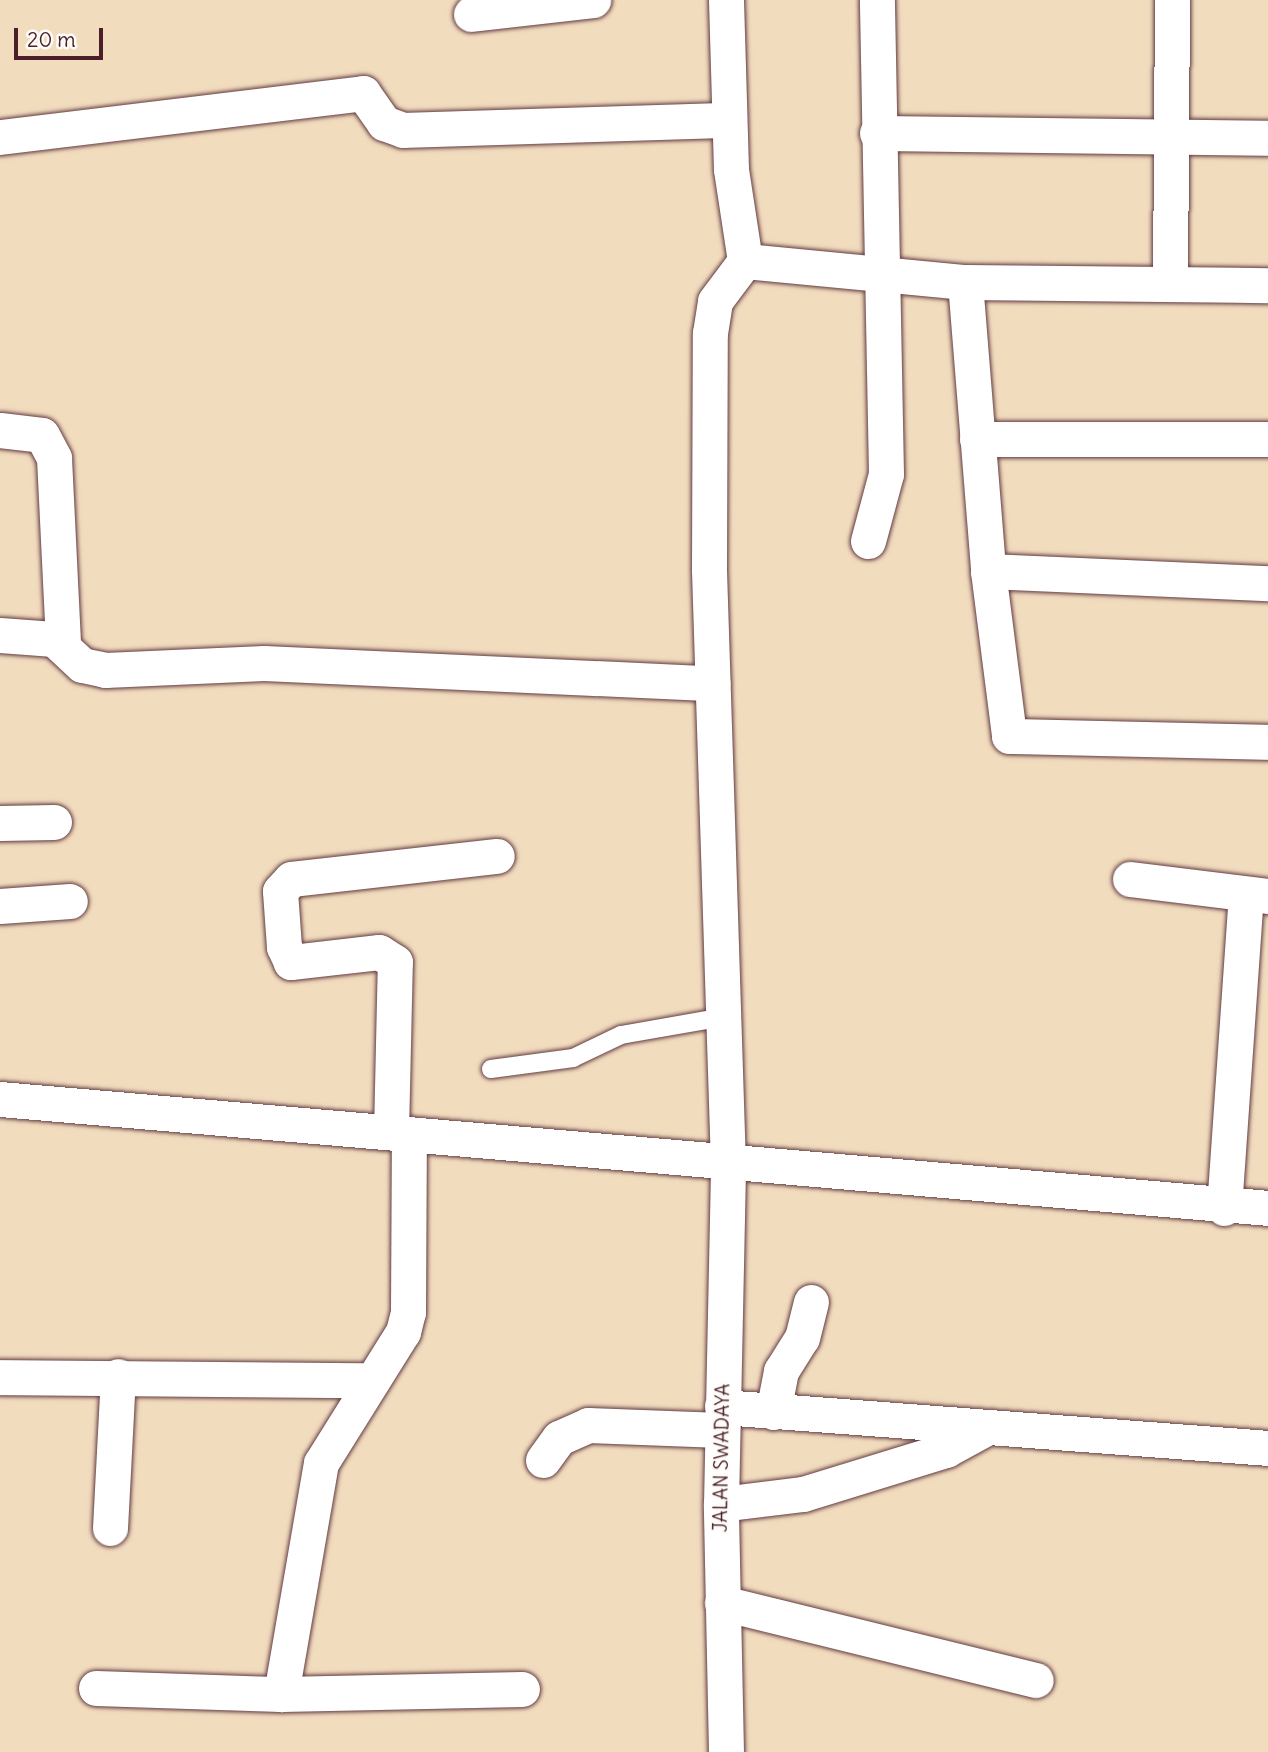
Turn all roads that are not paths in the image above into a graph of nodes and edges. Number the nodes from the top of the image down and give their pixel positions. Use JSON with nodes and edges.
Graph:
{"nodes":[{"id":1,"x":593,"y":0,"type":"edge"},
{"id":2,"x":726,"y":0,"type":"edge"},
{"id":3,"x":877,"y":0,"type":"edge"},
{"id":4,"x":1172,"y":0,"type":"edge"},
{"id":5,"x":471,"y":14,"type":"dead end"},
{"id":6,"x":729,"y":120,"type":"junction"},
{"id":7,"x":1168,"y":132,"type":"junction"},
{"id":8,"x":877,"y":133,"type":"junction"},
{"id":9,"x":0,"y":137,"type":"edge"},
{"id":10,"x":1268,"y":138,"type":"edge"},
{"id":11,"x":745,"y":261,"type":"junction"},
{"id":12,"x":881,"y":274,"type":"junction"},
{"id":13,"x":965,"y":282,"type":"junction"},
{"id":14,"x":1170,"y":284,"type":"junction"},
{"id":15,"x":1268,"y":285,"type":"edge"},
{"id":16,"x":0,"y":430,"type":"edge"},
{"id":17,"x":977,"y":439,"type":"junction"},
{"id":18,"x":1268,"y":439,"type":"edge"},
{"id":19,"x":868,"y":541,"type":"dead end"},
{"id":20,"x":988,"y":571,"type":"junction"},
{"id":21,"x":1268,"y":583,"type":"edge"},
{"id":22,"x":0,"y":635,"type":"edge"},
{"id":23,"x":62,"y":645,"type":"junction"},
{"id":24,"x":713,"y":683,"type":"junction"},
{"id":25,"x":1268,"y":742,"type":"edge"},
{"id":26,"x":54,"y":822,"type":"dead end"},
{"id":27,"x":0,"y":823,"type":"edge"},
{"id":28,"x":497,"y":856,"type":"dead end"},
{"id":29,"x":1130,"y":880,"type":"dead end"},
{"id":30,"x":1257,"y":895,"type":"edge"},
{"id":31,"x":70,"y":901,"type":"dead end"},
{"id":32,"x":0,"y":906,"type":"edge"},
{"id":33,"x":724,"y":1017,"type":"junction"},
{"id":34,"x":491,"y":1069,"type":"dead end"},
{"id":35,"x":0,"y":1099,"type":"edge"},
{"id":36,"x":400,"y":1133,"type":"junction"},
{"id":37,"x":728,"y":1165,"type":"junction"},
{"id":38,"x":1224,"y":1208,"type":"junction"},
{"id":39,"x":1268,"y":1208,"type":"edge"},
{"id":40,"x":811,"y":1302,"type":"dead end"},
{"id":41,"x":118,"y":1376,"type":"junction"},
{"id":42,"x":0,"y":1377,"type":"edge"},
{"id":43,"x":372,"y":1380,"type":"junction"},
{"id":44,"x":773,"y":1412,"type":"junction"},
{"id":45,"x":721,"y":1418,"type":"junction"},
{"id":46,"x":986,"y":1427,"type":"junction"},
{"id":47,"x":1268,"y":1448,"type":"edge"},
{"id":48,"x":543,"y":1460,"type":"dead end"},
{"id":49,"x":720,"y":1504,"type":"junction"},
{"id":50,"x":110,"y":1528,"type":"dead end"},
{"id":51,"x":722,"y":1603,"type":"junction"},
{"id":52,"x":1036,"y":1680,"type":"dead end"},
{"id":53,"x":96,"y":1688,"type":"dead end"},
{"id":54,"x":522,"y":1689,"type":"dead end"},
{"id":55,"x":281,"y":1694,"type":"junction"},
{"id":56,"x":726,"y":1752,"type":"edge"}],
"edges":[{"from":1,"to":5,"type":"street"},
{"from":2,"to":6,"type":"street"},
{"from":3,"to":8,"type":"street"},
{"from":4,"to":7,"type":"street"},
{"from":6,"to":9,"type":"street"},
{"from":6,"to":11,"type":"street"},
{"from":7,"to":8,"type":"street"},
{"from":7,"to":10,"type":"street"},
{"from":7,"to":14,"type":"street"},
{"from":8,"to":12,"type":"street"},
{"from":11,"to":12,"type":"street"},
{"from":11,"to":24,"type":"street","name":"JALAN SWADAYA"},
{"from":12,"to":13,"type":"street"},
{"from":12,"to":19,"type":"street"},
{"from":13,"to":14,"type":"street"},
{"from":13,"to":17,"type":"street"},
{"from":14,"to":15,"type":"street"},
{"from":16,"to":23,"type":"street"},
{"from":17,"to":18,"type":"street"},
{"from":17,"to":20,"type":"street"},
{"from":20,"to":21,"type":"street"},
{"from":20,"to":25,"type":"street"},
{"from":22,"to":23,"type":"street"},
{"from":23,"to":24,"type":"street"},
{"from":24,"to":33,"type":"street","name":"JALAN SWADAYA"},
{"from":26,"to":27,"type":"street"},
{"from":28,"to":36,"type":"street"},
{"from":29,"to":30,"type":"street"},
{"from":30,"to":38,"type":"street"},
{"from":31,"to":32,"type":"street"},
{"from":33,"to":34,"type":"lane"},
{"from":33,"to":37,"type":"street","name":"JALAN SWADAYA"},
{"from":35,"to":36,"type":"street"},
{"from":36,"to":37,"type":"street"},
{"from":36,"to":43,"type":"street"},
{"from":37,"to":38,"type":"street"},
{"from":37,"to":45,"type":"street","name":"JALAN SWADAYA"},
{"from":38,"to":39,"type":"street"},
{"from":40,"to":44,"type":"street"},
{"from":41,"to":42,"type":"street"},
{"from":41,"to":43,"type":"street"},
{"from":41,"to":50,"type":"street"},
{"from":43,"to":55,"type":"street"},
{"from":44,"to":45,"type":"street"},
{"from":44,"to":46,"type":"street"},
{"from":45,"to":48,"type":"street"},
{"from":45,"to":49,"type":"street","name":"JALAN SWADAYA"},
{"from":46,"to":47,"type":"street"},
{"from":46,"to":49,"type":"street"},
{"from":49,"to":51,"type":"street","name":"JALAN SWADAYA"},
{"from":51,"to":52,"type":"street"},
{"from":51,"to":56,"type":"street","name":"JALAN SWADAYA"},
{"from":53,"to":55,"type":"street"},
{"from":54,"to":55,"type":"street"}]}
